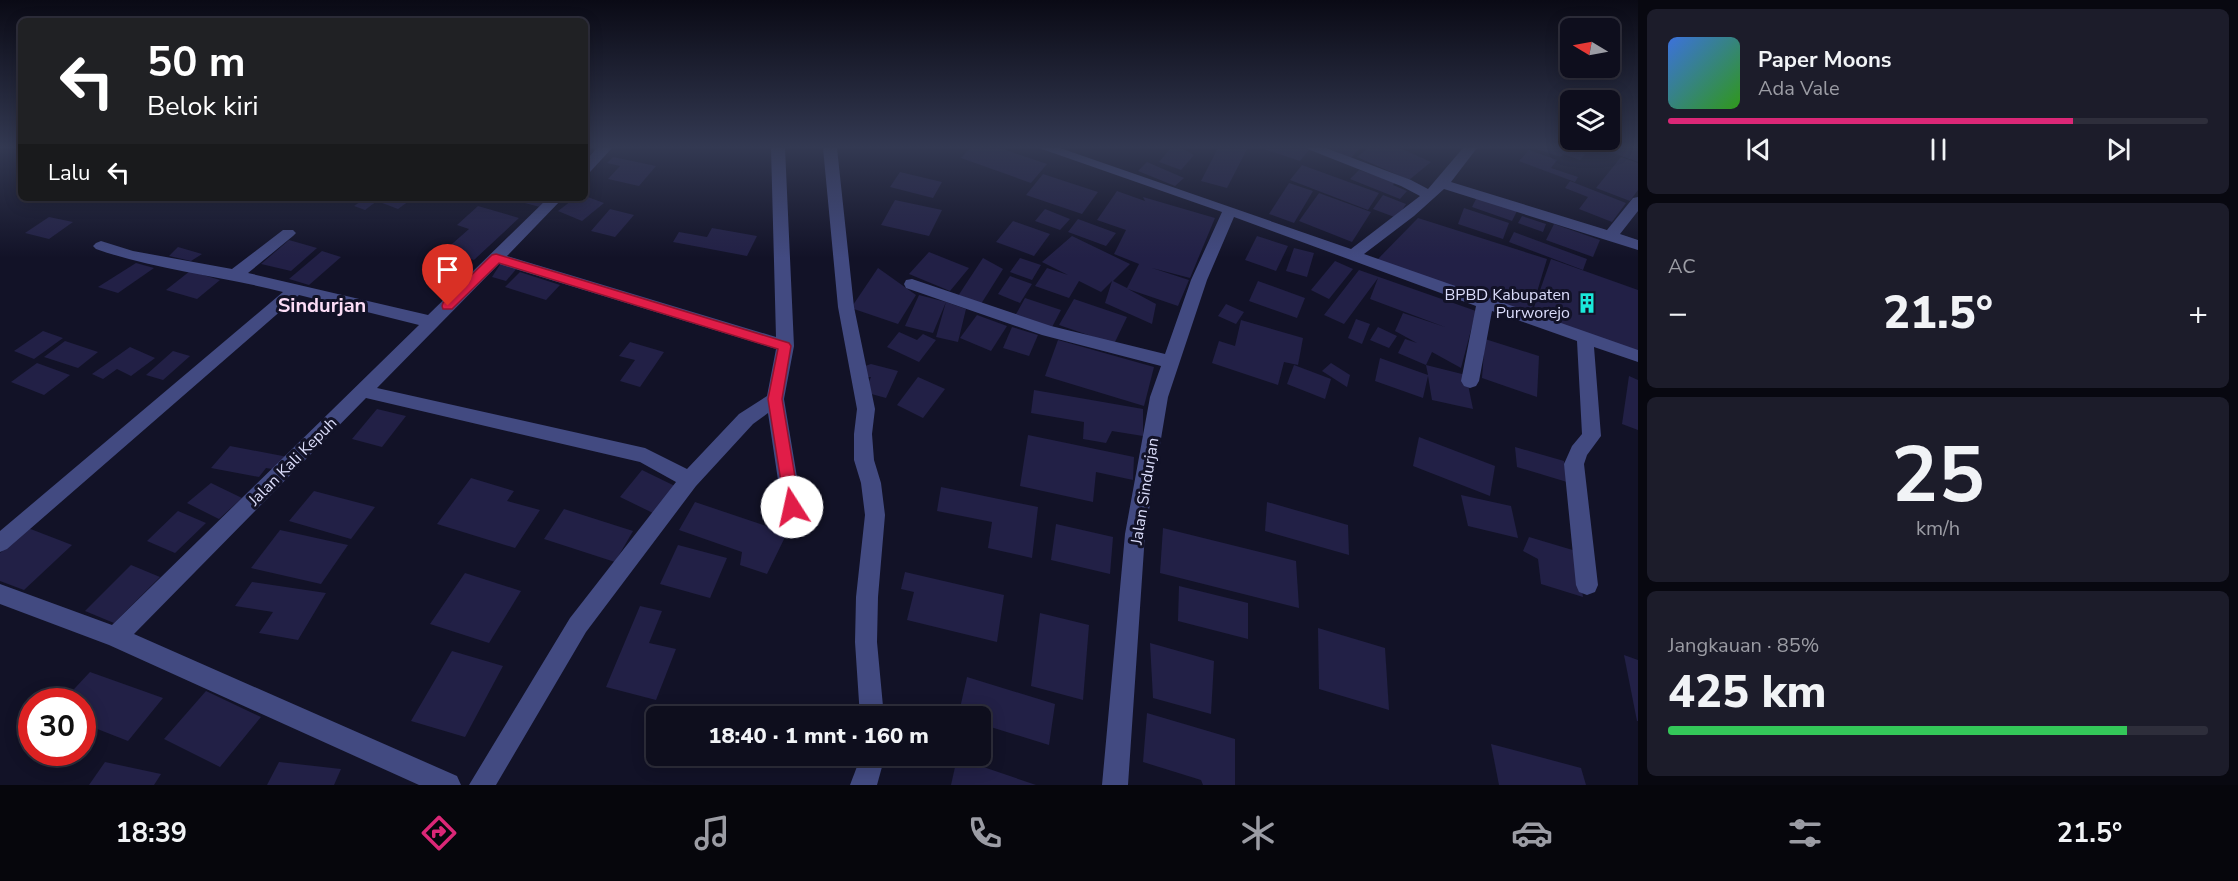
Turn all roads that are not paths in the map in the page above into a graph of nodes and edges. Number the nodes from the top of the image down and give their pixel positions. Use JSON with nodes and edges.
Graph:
{"nodes":[{"id":1,"x":1442,"y":184,"type":"edge"},
{"id":2,"x":779,"y":185,"type":"edge"},
{"id":3,"x":834,"y":185,"type":"edge"},
{"id":4,"x":1155,"y":185,"type":"edge"},
{"id":5,"x":1410,"y":185,"type":"edge"},
{"id":6,"x":1444,"y":185,"type":"edge"},
{"id":7,"x":1429,"y":195,"type":"junction"},
{"id":8,"x":553,"y":201,"type":"edge"},
{"id":9,"x":1638,"y":201,"type":"edge"},
{"id":10,"x":1230,"y":210,"type":"junction"},
{"id":11,"x":288,"y":232,"type":"dead end"},
{"id":12,"x":1611,"y":236,"type":"junction"},
{"id":13,"x":1638,"y":244,"type":"edge"},
{"id":14,"x":101,"y":246,"type":"dead end"},
{"id":15,"x":1352,"y":255,"type":"junction"},
{"id":16,"x":496,"y":258,"type":"junction"},
{"id":17,"x":236,"y":275,"type":"junction"},
{"id":18,"x":912,"y":285,"type":"dead end"},
{"id":19,"x":295,"y":290,"type":"junction"},
{"id":20,"x":1485,"y":303,"type":"junction"},
{"id":21,"x":432,"y":322,"type":"junction"},
{"id":22,"x":1585,"y":337,"type":"junction"},
{"id":23,"x":785,"y":346,"type":"junction"},
{"id":24,"x":1638,"y":356,"type":"edge"},
{"id":25,"x":1171,"y":362,"type":"junction"},
{"id":26,"x":1470,"y":381,"type":"dead end"},
{"id":27,"x":363,"y":391,"type":"junction"},
{"id":28,"x":775,"y":399,"type":"junction"},
{"id":29,"x":689,"y":480,"type":"junction"},
{"id":30,"x":792,"y":507,"type":"dead end"},
{"id":31,"x":0,"y":543,"type":"edge"},
{"id":32,"x":1587,"y":585,"type":"dead end"},
{"id":33,"x":0,"y":594,"type":"edge"},
{"id":34,"x":116,"y":637,"type":"junction"},
{"id":35,"x":871,"y":706,"type":"edge"},
{"id":36,"x":870,"y":766,"type":"edge"},
{"id":37,"x":448,"y":785,"type":"edge"},
{"id":38,"x":482,"y":785,"type":"edge"},
{"id":39,"x":863,"y":785,"type":"edge"},
{"id":40,"x":1115,"y":785,"type":"edge"}],
"edges":[{"from":1,"to":7,"type":"street"},
{"from":2,"to":23,"type":"street"},
{"from":3,"to":35,"type":"street"},
{"from":4,"to":10,"type":"street"},
{"from":5,"to":7,"type":"street"},
{"from":6,"to":12,"type":"street"},
{"from":7,"to":15,"type":"street"},
{"from":8,"to":16,"type":"street","name":"Jalan Kali Kepuh"},
{"from":9,"to":12,"type":"street"},
{"from":10,"to":15,"type":"street"},
{"from":10,"to":25,"type":"street","name":"Jalan Sindurjan"},
{"from":11,"to":17,"type":"street"},
{"from":12,"to":13,"type":"street"},
{"from":14,"to":17,"type":"street"},
{"from":15,"to":20,"type":"street"},
{"from":16,"to":21,"type":"street","name":"Jalan Kali Kepuh"},
{"from":16,"to":23,"type":"street"},
{"from":17,"to":19,"type":"street"},
{"from":18,"to":25,"type":"street"},
{"from":19,"to":21,"type":"street"},
{"from":19,"to":31,"type":"street"},
{"from":20,"to":22,"type":"street"},
{"from":20,"to":26,"type":"street"},
{"from":21,"to":27,"type":"street","name":"Jalan Kali Kepuh"},
{"from":22,"to":24,"type":"street"},
{"from":22,"to":32,"type":"street"},
{"from":23,"to":28,"type":"street"},
{"from":25,"to":40,"type":"street","name":"Jalan Sindurjan"},
{"from":27,"to":29,"type":"street"},
{"from":27,"to":34,"type":"street","name":"Jalan Kali Kepuh"},
{"from":28,"to":29,"type":"street"},
{"from":28,"to":30,"type":"street"},
{"from":29,"to":38,"type":"street"},
{"from":33,"to":34,"type":"street"},
{"from":34,"to":37,"type":"street"},
{"from":36,"to":39,"type":"street"}]}
